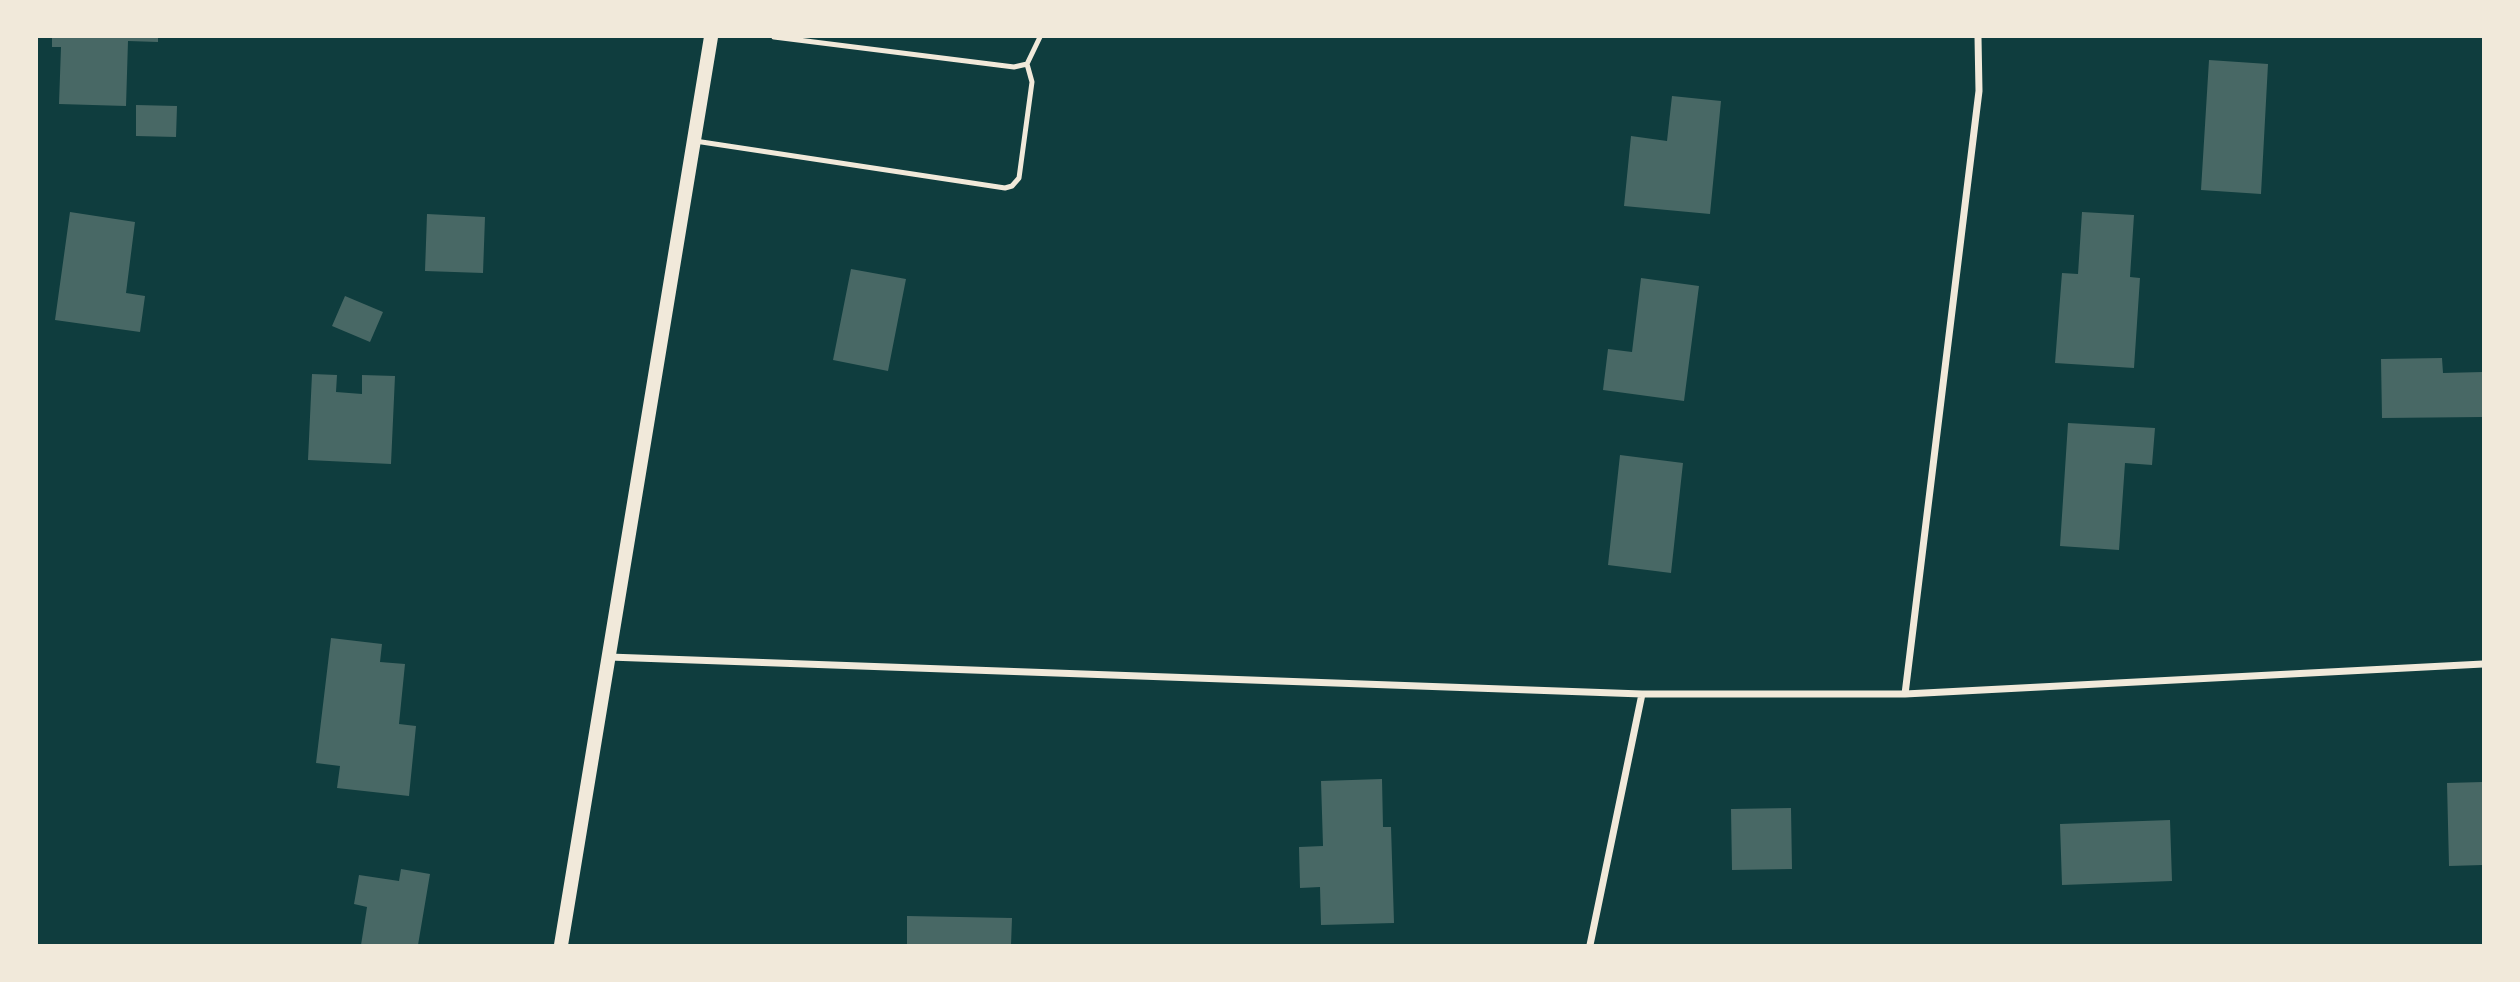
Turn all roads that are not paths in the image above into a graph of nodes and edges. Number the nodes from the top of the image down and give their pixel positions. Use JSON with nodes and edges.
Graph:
{"nodes":[{"id":1,"x":710,"y":37,"type":"edge"},
{"id":2,"x":774,"y":37,"type":"edge"},
{"id":3,"x":1040,"y":37,"type":"edge"},
{"id":4,"x":1978,"y":37,"type":"edge"},
{"id":5,"x":1027,"y":64,"type":"junction"},
{"id":6,"x":695,"y":141,"type":"junction"},
{"id":7,"x":608,"y":657,"type":"junction"},
{"id":8,"x":2483,"y":664,"type":"edge"},
{"id":9,"x":1642,"y":694,"type":"junction"},
{"id":10,"x":1905,"y":694,"type":"junction"},
{"id":11,"x":561,"y":945,"type":"edge"},
{"id":12,"x":1590,"y":945,"type":"edge"}],
"edges":[{"from":1,"to":6,"type":"main road"},
{"from":2,"to":5,"type":"lane"},
{"from":3,"to":5,"type":"lane"},
{"from":4,"to":10,"type":"street"},
{"from":5,"to":6,"type":"lane"},
{"from":6,"to":7,"type":"main road"},
{"from":7,"to":9,"type":"street"},
{"from":7,"to":11,"type":"main road"},
{"from":8,"to":10,"type":"street"},
{"from":9,"to":10,"type":"street"},
{"from":9,"to":12,"type":"street"}]}
